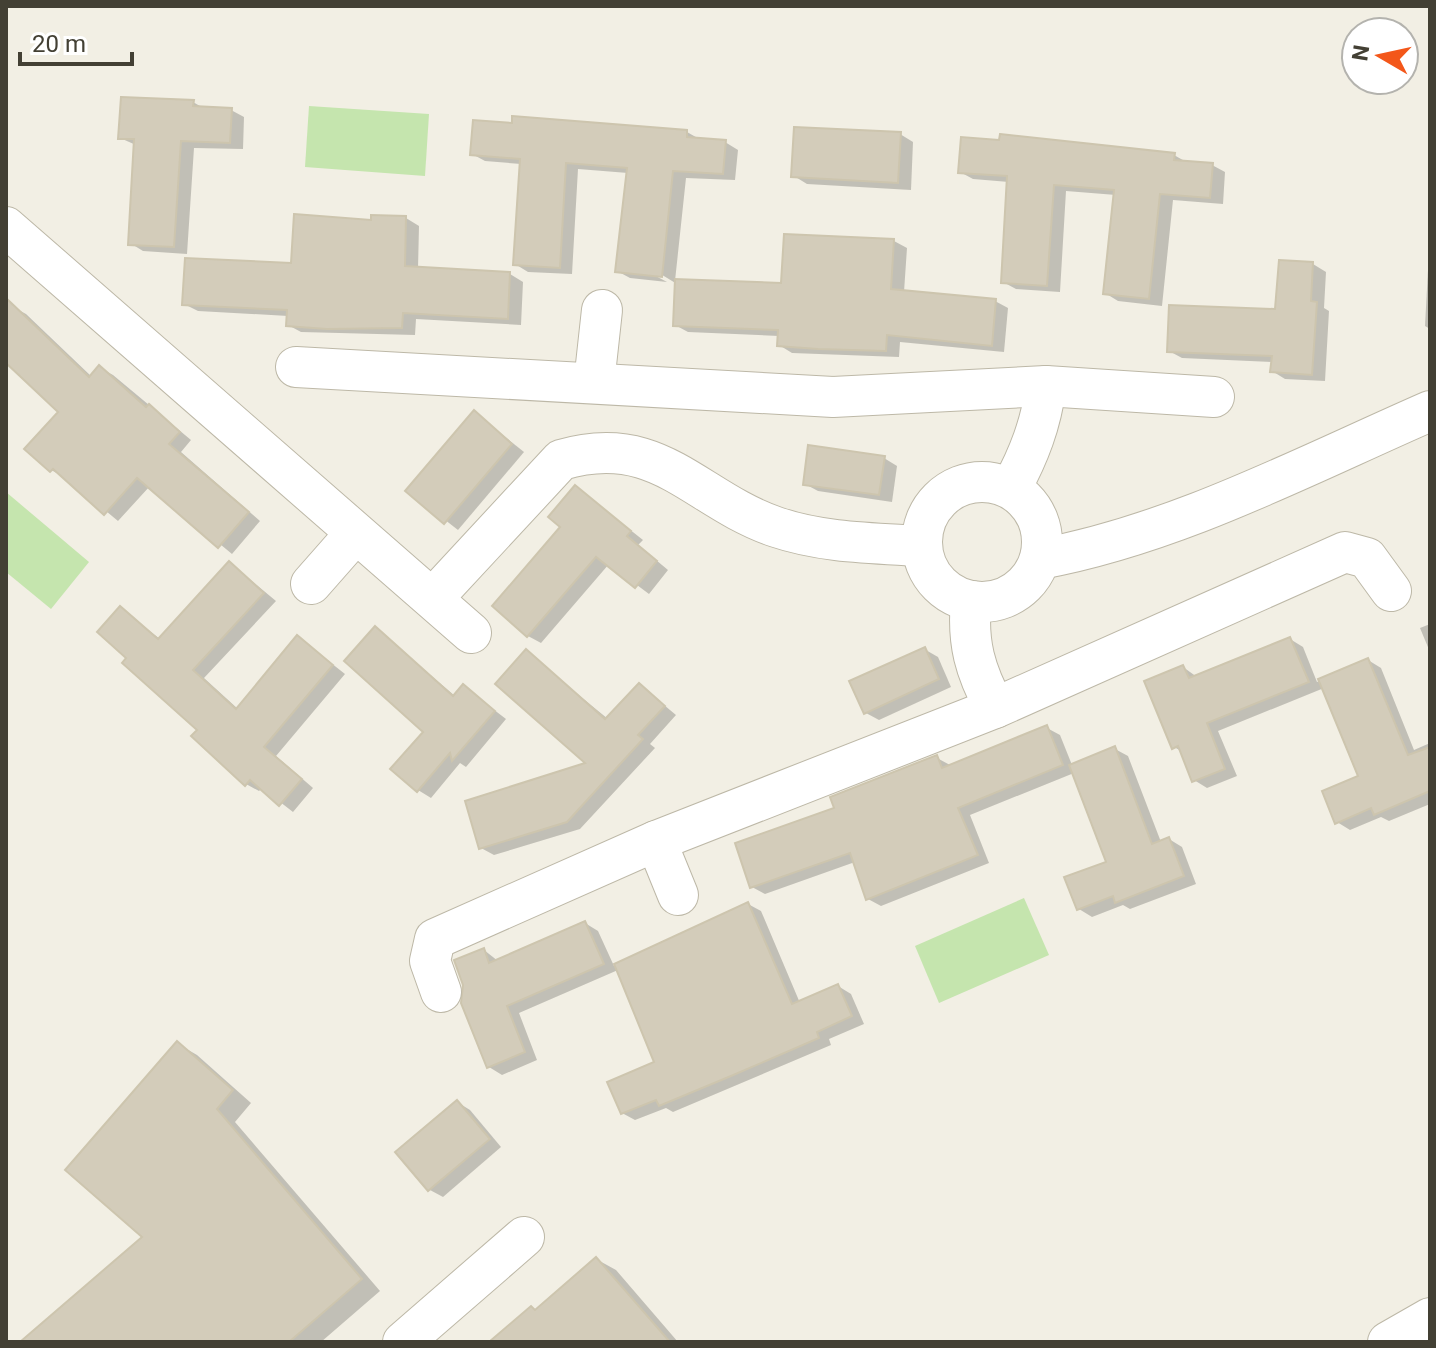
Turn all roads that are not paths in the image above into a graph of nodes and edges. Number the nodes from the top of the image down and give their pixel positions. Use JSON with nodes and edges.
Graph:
{"nodes":[{"id":1,"x":6,"y":227,"type":"edge"},
{"id":2,"x":602,"y":310,"type":"dead end"},
{"id":3,"x":296,"y":367,"type":"dead end"},
{"id":4,"x":594,"y":383,"type":"junction"},
{"id":5,"x":1046,"y":386,"type":"junction"},
{"id":6,"x":1214,"y":397,"type":"dead end"},
{"id":7,"x":1430,"y":411,"type":"edge"},
{"id":8,"x":1011,"y":488,"type":"junction"},
{"id":9,"x":355,"y":534,"type":"junction"},
{"id":10,"x":922,"y":546,"type":"junction"},
{"id":11,"x":1040,"y":559,"type":"junction"},
{"id":12,"x":311,"y":584,"type":"dead end"},
{"id":13,"x":1391,"y":591,"type":"dead end"},
{"id":14,"x":433,"y":598,"type":"junction"},
{"id":15,"x":971,"y":601,"type":"junction"},
{"id":16,"x":471,"y":633,"type":"dead end"},
{"id":17,"x":995,"y":708,"type":"junction"},
{"id":18,"x":656,"y":841,"type":"junction"},
{"id":19,"x":678,"y":895,"type":"dead end"},
{"id":20,"x":441,"y":992,"type":"dead end"},
{"id":21,"x":524,"y":1237,"type":"dead end"},
{"id":22,"x":1430,"y":1318,"type":"edge"},
{"id":23,"x":403,"y":1342,"type":"edge"},
{"id":24,"x":1388,"y":1342,"type":"edge"}],
"edges":[{"from":1,"to":9,"type":"street"},
{"from":2,"to":4,"type":"street"},
{"from":3,"to":4,"type":"street"},
{"from":4,"to":5,"type":"street"},
{"from":5,"to":6,"type":"street"},
{"from":5,"to":8,"type":"street"},
{"from":7,"to":11,"type":"street"},
{"from":8,"to":10,"type":"street"},
{"from":8,"to":11,"type":"street"},
{"from":9,"to":12,"type":"street"},
{"from":9,"to":14,"type":"street"},
{"from":10,"to":14,"type":"street"},
{"from":10,"to":15,"type":"street"},
{"from":11,"to":15,"type":"street"},
{"from":13,"to":17,"type":"street"},
{"from":14,"to":16,"type":"street"},
{"from":15,"to":17,"type":"street"},
{"from":17,"to":18,"type":"street"},
{"from":18,"to":19,"type":"street"},
{"from":18,"to":20,"type":"street"},
{"from":21,"to":23,"type":"street"},
{"from":22,"to":24,"type":"street"}]}
